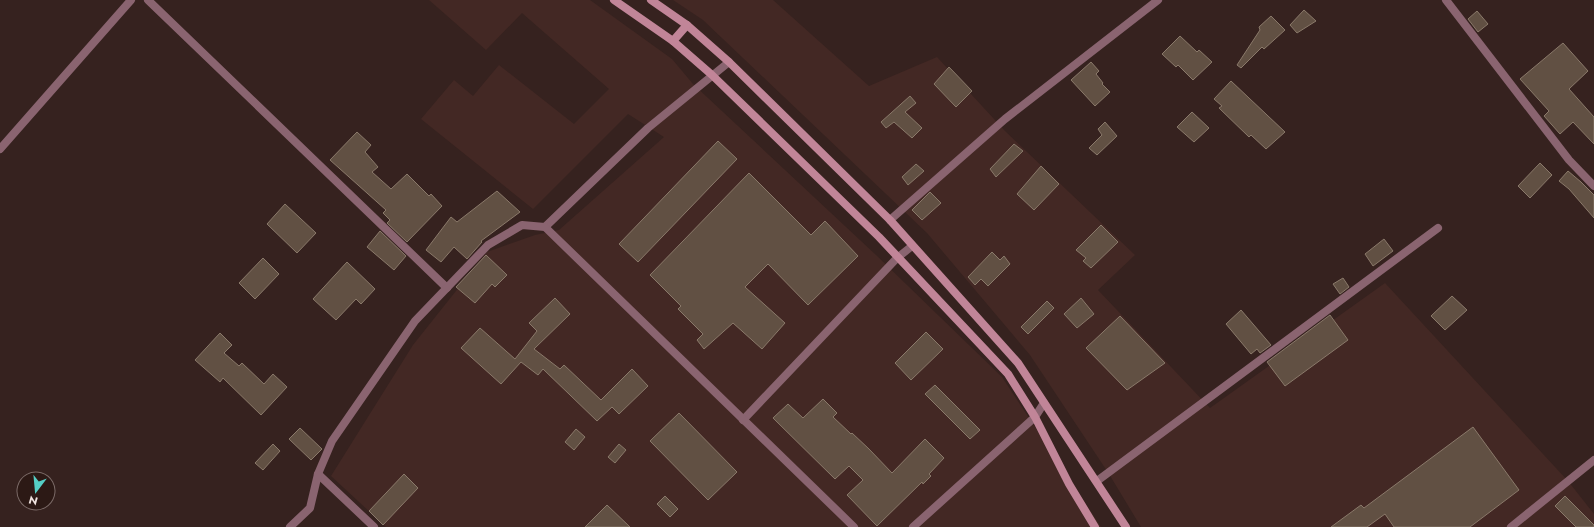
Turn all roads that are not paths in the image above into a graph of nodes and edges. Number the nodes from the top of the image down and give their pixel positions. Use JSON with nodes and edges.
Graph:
{"nodes":[{"id":1,"x":148,"y":0,"type":"edge"},
{"id":2,"x":614,"y":0,"type":"edge"},
{"id":3,"x":651,"y":0,"type":"edge"},
{"id":4,"x":1158,"y":0,"type":"edge"},
{"id":5,"x":1446,"y":0,"type":"edge"},
{"id":6,"x":128,"y":1,"type":"edge"},
{"id":7,"x":687,"y":25,"type":"junction"},
{"id":8,"x":673,"y":41,"type":"junction"},
{"id":9,"x":729,"y":62,"type":"junction"},
{"id":10,"x":712,"y":75,"type":"junction"},
{"id":11,"x":0,"y":148,"type":"edge"},
{"id":12,"x":1594,"y":186,"type":"edge"},
{"id":13,"x":890,"y":220,"type":"junction"},
{"id":14,"x":545,"y":227,"type":"junction"},
{"id":15,"x":1438,"y":228,"type":"dead end"},
{"id":16,"x":912,"y":246,"type":"junction"},
{"id":17,"x":897,"y":258,"type":"junction"},
{"id":18,"x":447,"y":288,"type":"junction"},
{"id":19,"x":1044,"y":403,"type":"junction"},
{"id":20,"x":1035,"y":417,"type":"junction"},
{"id":21,"x":743,"y":420,"type":"junction"},
{"id":22,"x":1594,"y":460,"type":"edge"},
{"id":23,"x":318,"y":474,"type":"junction"},
{"id":24,"x":1097,"y":481,"type":"junction"},
{"id":25,"x":290,"y":527,"type":"edge"},
{"id":26,"x":374,"y":527,"type":"edge"},
{"id":27,"x":854,"y":527,"type":"edge"},
{"id":28,"x":912,"y":527,"type":"edge"},
{"id":29,"x":1095,"y":527,"type":"edge"},
{"id":30,"x":1126,"y":527,"type":"edge"},
{"id":31,"x":1511,"y":527,"type":"edge"}],
"edges":[{"from":1,"to":18,"type":"street"},
{"from":2,"to":8,"type":"main road"},
{"from":3,"to":7,"type":"main road"},
{"from":4,"to":13,"type":"street"},
{"from":5,"to":12,"type":"street"},
{"from":6,"to":11,"type":"street"},
{"from":7,"to":8,"type":"main road"},
{"from":7,"to":9,"type":"main road"},
{"from":8,"to":10,"type":"main road"},
{"from":9,"to":10,"type":"street"},
{"from":9,"to":13,"type":"main road"},
{"from":10,"to":14,"type":"street"},
{"from":10,"to":17,"type":"main road"},
{"from":13,"to":16,"type":"main road"},
{"from":14,"to":18,"type":"street"},
{"from":14,"to":21,"type":"street"},
{"from":15,"to":24,"type":"street"},
{"from":16,"to":17,"type":"street"},
{"from":16,"to":19,"type":"main road"},
{"from":17,"to":20,"type":"main road"},
{"from":17,"to":21,"type":"street"},
{"from":18,"to":23,"type":"street"},
{"from":19,"to":20,"type":"street"},
{"from":19,"to":24,"type":"main road"},
{"from":20,"to":28,"type":"street"},
{"from":20,"to":29,"type":"main road"},
{"from":21,"to":27,"type":"street"},
{"from":22,"to":31,"type":"street"},
{"from":23,"to":25,"type":"street"},
{"from":23,"to":26,"type":"street"},
{"from":24,"to":30,"type":"main road"}]}
